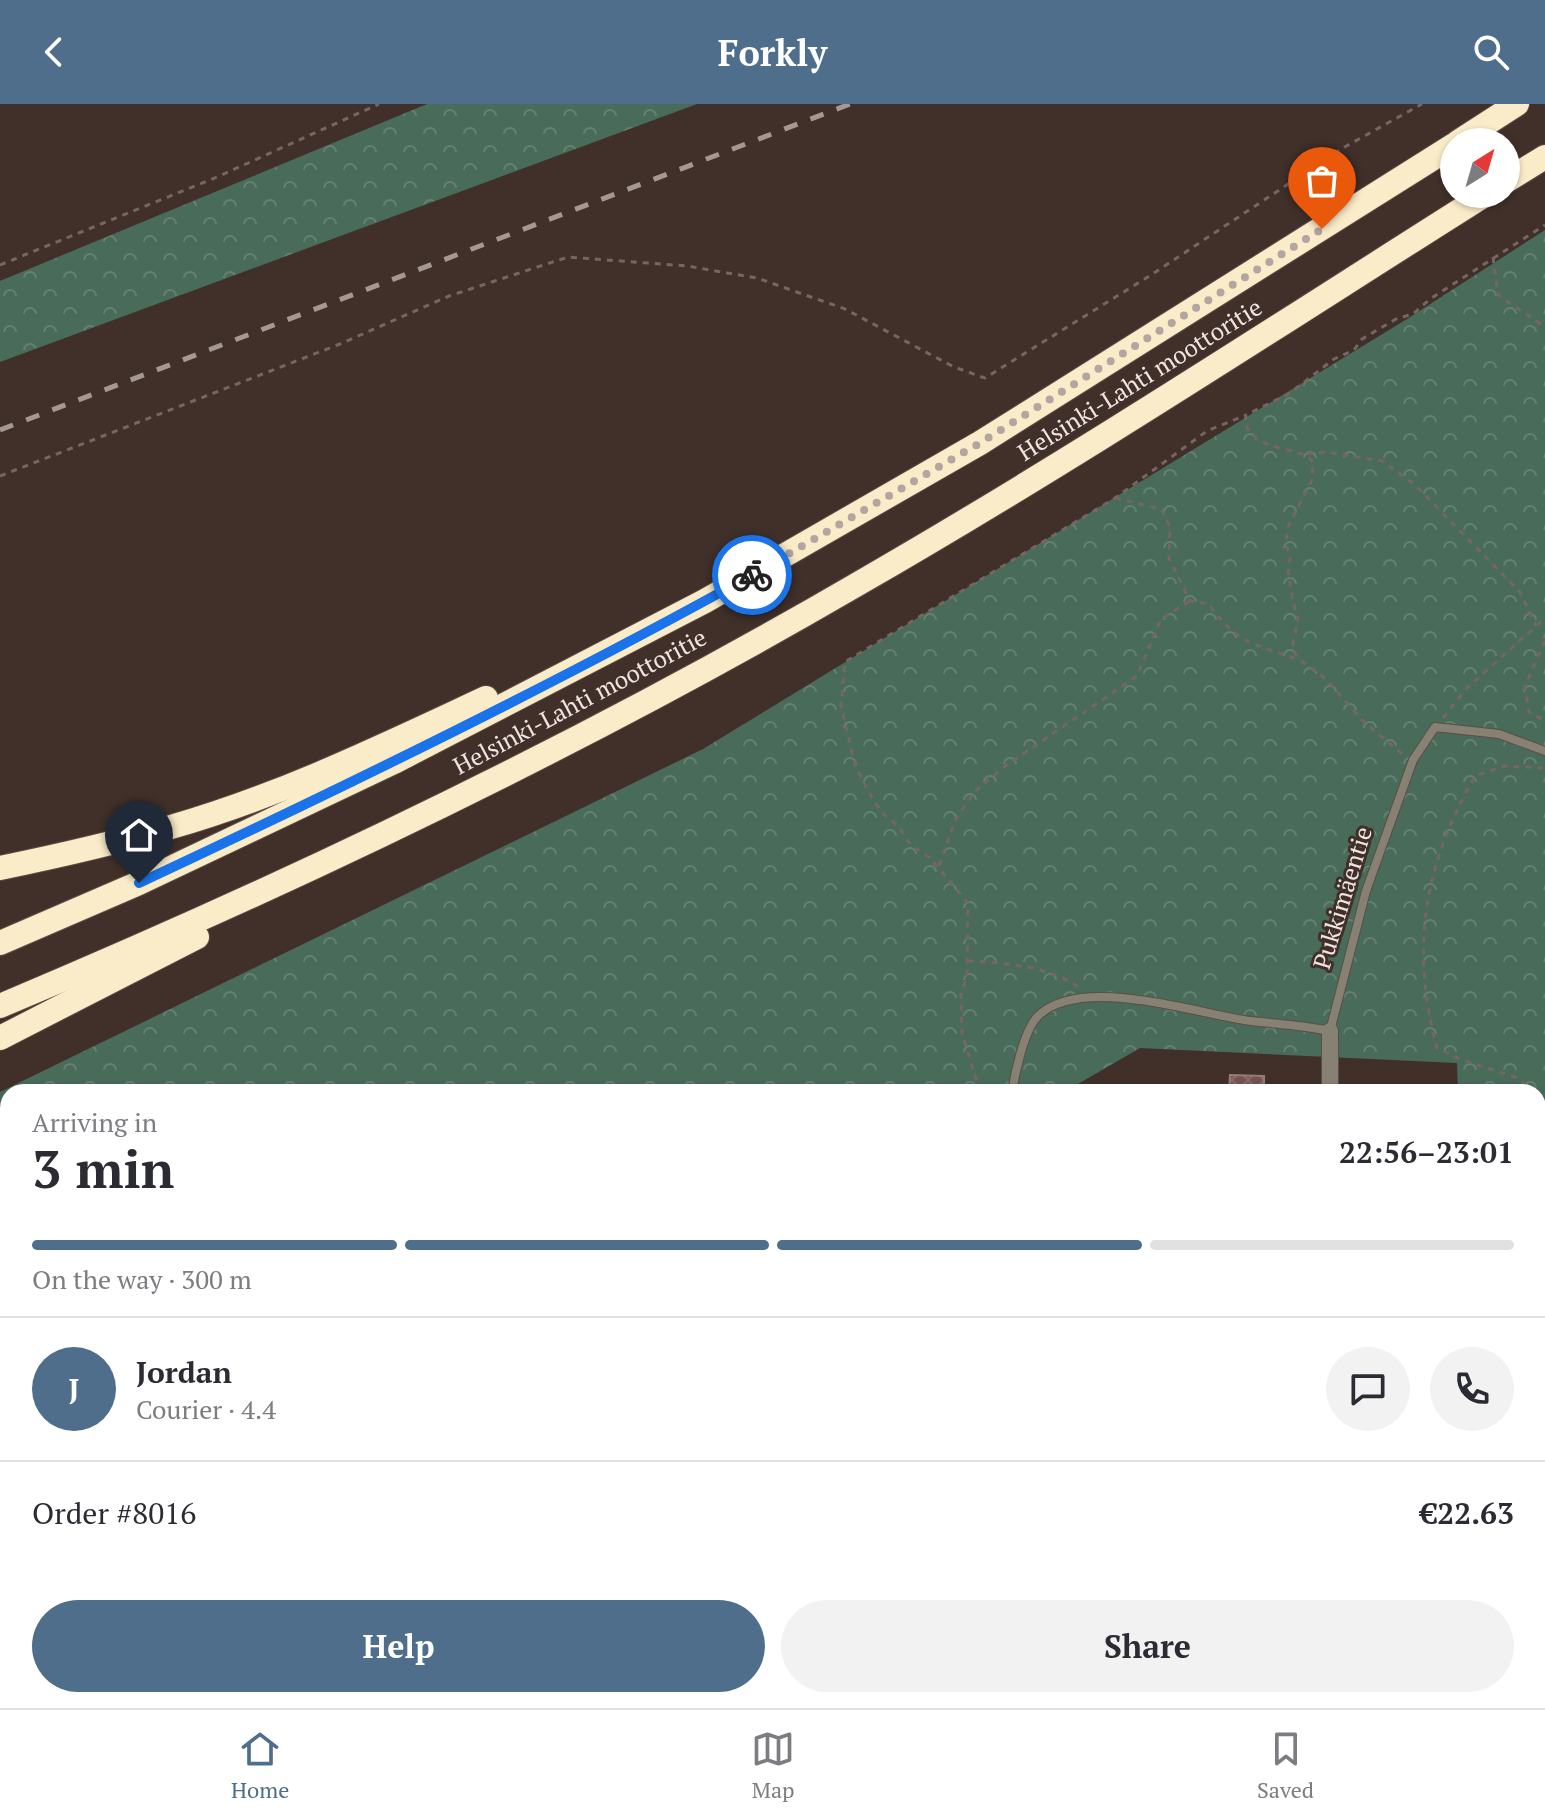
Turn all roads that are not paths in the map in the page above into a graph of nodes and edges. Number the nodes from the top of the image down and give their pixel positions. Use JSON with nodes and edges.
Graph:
{"nodes":[{"id":1,"x":1517,"y":104,"type":"edge"},
{"id":2,"x":1479,"y":128,"type":"edge"},
{"id":3,"x":1440,"y":153,"type":"edge"},
{"id":4,"x":1545,"y":157,"type":"edge"},
{"id":5,"x":1520,"y":172,"type":"edge"},
{"id":6,"x":1464,"y":208,"type":"edge"},
{"id":7,"x":551,"y":683,"type":"junction"},
{"id":8,"x":1545,"y":751,"type":"edge"},
{"id":9,"x":425,"y":814,"type":"junction"},
{"id":10,"x":0,"y":868,"type":"edge"},
{"id":11,"x":0,"y":943,"type":"edge"},
{"id":12,"x":0,"y":1006,"type":"edge"},
{"id":13,"x":1330,"y":1031,"type":"junction"},
{"id":14,"x":0,"y":1038,"type":"edge"},
{"id":15,"x":1013,"y":1084,"type":"edge"},
{"id":16,"x":1330,"y":1084,"type":"edge"}],
"edges":[{"from":1,"to":2,"type":"highway","name":"Helsinki-Lahti moottoritie"},
{"from":3,"to":7,"type":"highway","name":"Helsinki-Lahti moottoritie"},
{"from":4,"to":5,"type":"highway"},
{"from":6,"to":9,"type":"highway","name":"Helsinki-Lahti moottoritie"},
{"from":7,"to":10,"type":"highway"},
{"from":7,"to":11,"type":"highway","name":"Helsinki-Lahti moottoritie"},
{"from":8,"to":13,"type":"lane","name":"Pukkimäentie"},
{"from":9,"to":12,"type":"highway","name":"Helsinki-Lahti moottoritie"},
{"from":9,"to":14,"type":"highway"},
{"from":13,"to":15,"type":"lane"},
{"from":13,"to":16,"type":"street","name":"Pukkimäentie"}]}
